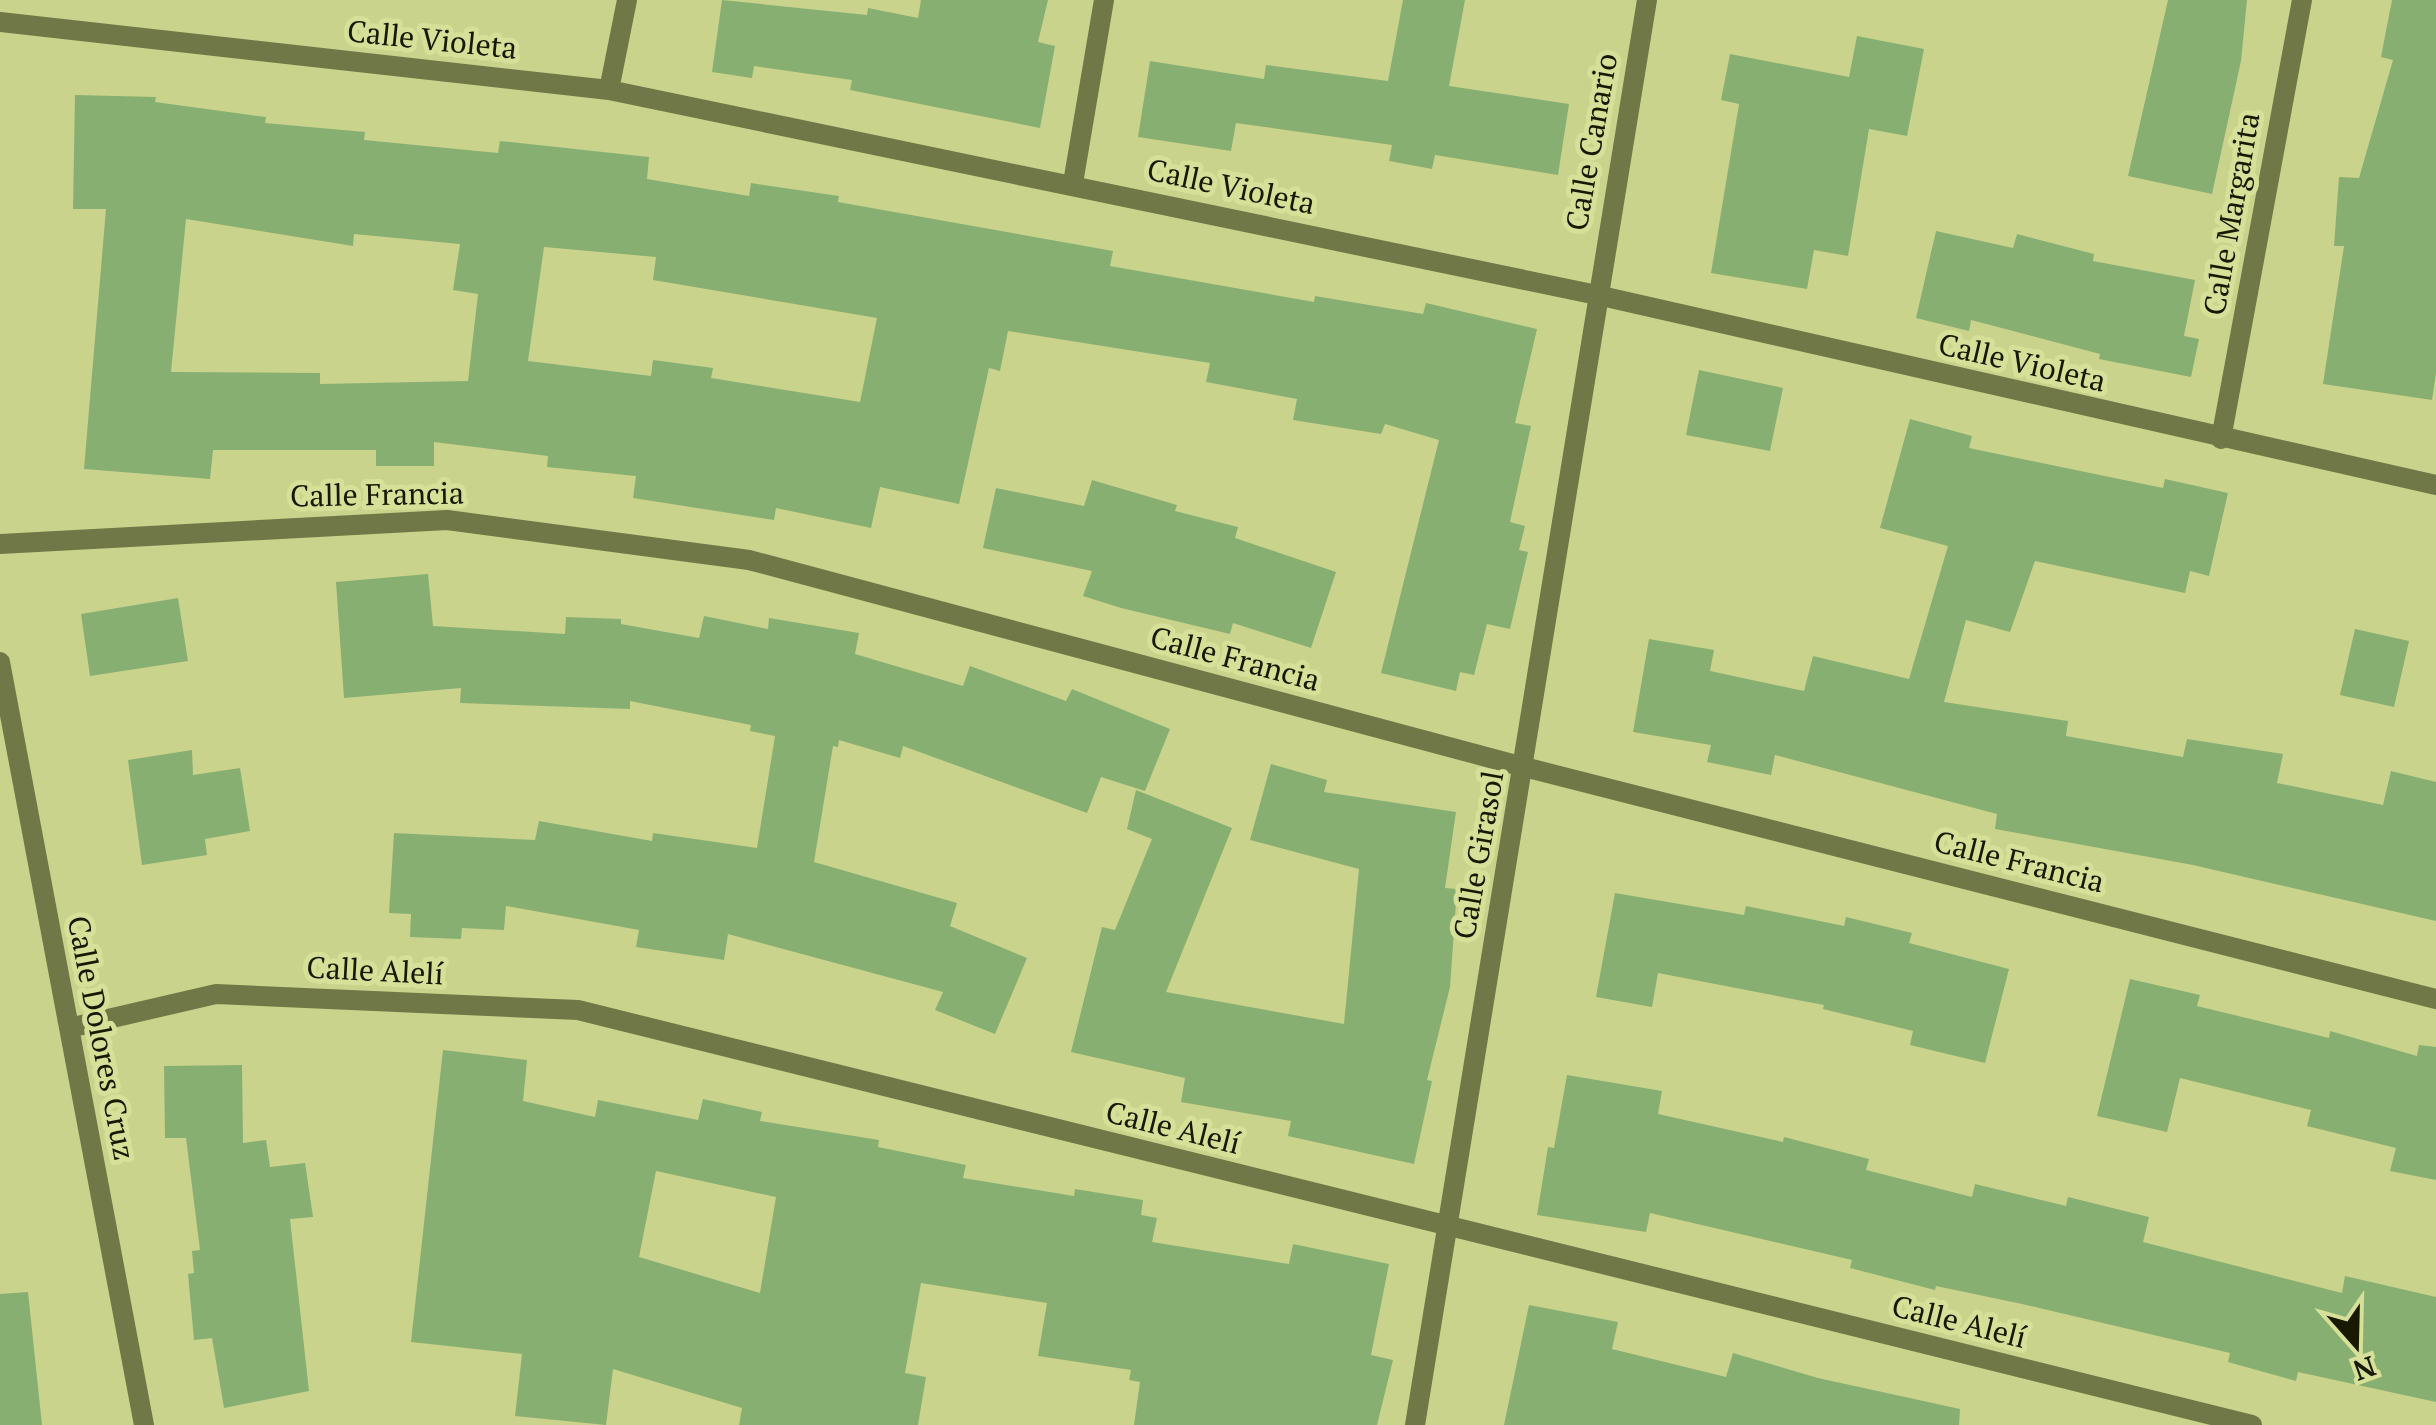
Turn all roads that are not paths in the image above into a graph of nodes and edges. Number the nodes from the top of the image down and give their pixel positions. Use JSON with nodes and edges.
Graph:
{"nodes":[{"id":1,"x":627,"y":0,"type":"edge"},
{"id":2,"x":1104,"y":0,"type":"edge"},
{"id":3,"x":1647,"y":0,"type":"edge"},
{"id":4,"x":2302,"y":0,"type":"edge"},
{"id":5,"x":0,"y":22,"type":"edge"},
{"id":6,"x":608,"y":90,"type":"junction"},
{"id":7,"x":1074,"y":184,"type":"junction"},
{"id":8,"x":1597,"y":295,"type":"junction"},
{"id":9,"x":2220,"y":439,"type":"junction"},
{"id":10,"x":2436,"y":485,"type":"edge"},
{"id":11,"x":0,"y":544,"type":"edge"},
{"id":12,"x":0,"y":662,"type":"edge"},
{"id":13,"x":1524,"y":767,"type":"junction"},
{"id":14,"x":2436,"y":999,"type":"edge"},
{"id":15,"x":69,"y":1028,"type":"junction"},
{"id":16,"x":1447,"y":1228,"type":"junction"},
{"id":17,"x":144,"y":1425,"type":"edge"},
{"id":18,"x":1415,"y":1425,"type":"edge"},
{"id":19,"x":2252,"y":1425,"type":"edge"}],
"edges":[{"from":1,"to":6,"type":"street"},
{"from":2,"to":7,"type":"street"},
{"from":3,"to":8,"type":"street","name":"Calle Canario"},
{"from":4,"to":9,"type":"street","name":"Calle Margarita"},
{"from":5,"to":6,"type":"street","name":"Calle Violeta"},
{"from":6,"to":7,"type":"street","name":"Calle Violeta"},
{"from":7,"to":8,"type":"street","name":"Calle Violeta"},
{"from":8,"to":9,"type":"street","name":"Calle Violeta"},
{"from":8,"to":13,"type":"street","name":"Calle Girasol"},
{"from":9,"to":10,"type":"street","name":"Calle Violeta"},
{"from":11,"to":13,"type":"street","name":"Calle Francia"},
{"from":12,"to":15,"type":"street","name":"Calle Dolores Cruz"},
{"from":13,"to":14,"type":"street","name":"Calle Francia"},
{"from":13,"to":16,"type":"street","name":"Calle Girasol"},
{"from":15,"to":16,"type":"street","name":"Calle Alelí"},
{"from":15,"to":17,"type":"street","name":"Calle Dolores Cruz"},
{"from":16,"to":18,"type":"street","name":"Calle Girasol"},
{"from":16,"to":19,"type":"street","name":"Calle Alelí"}]}
